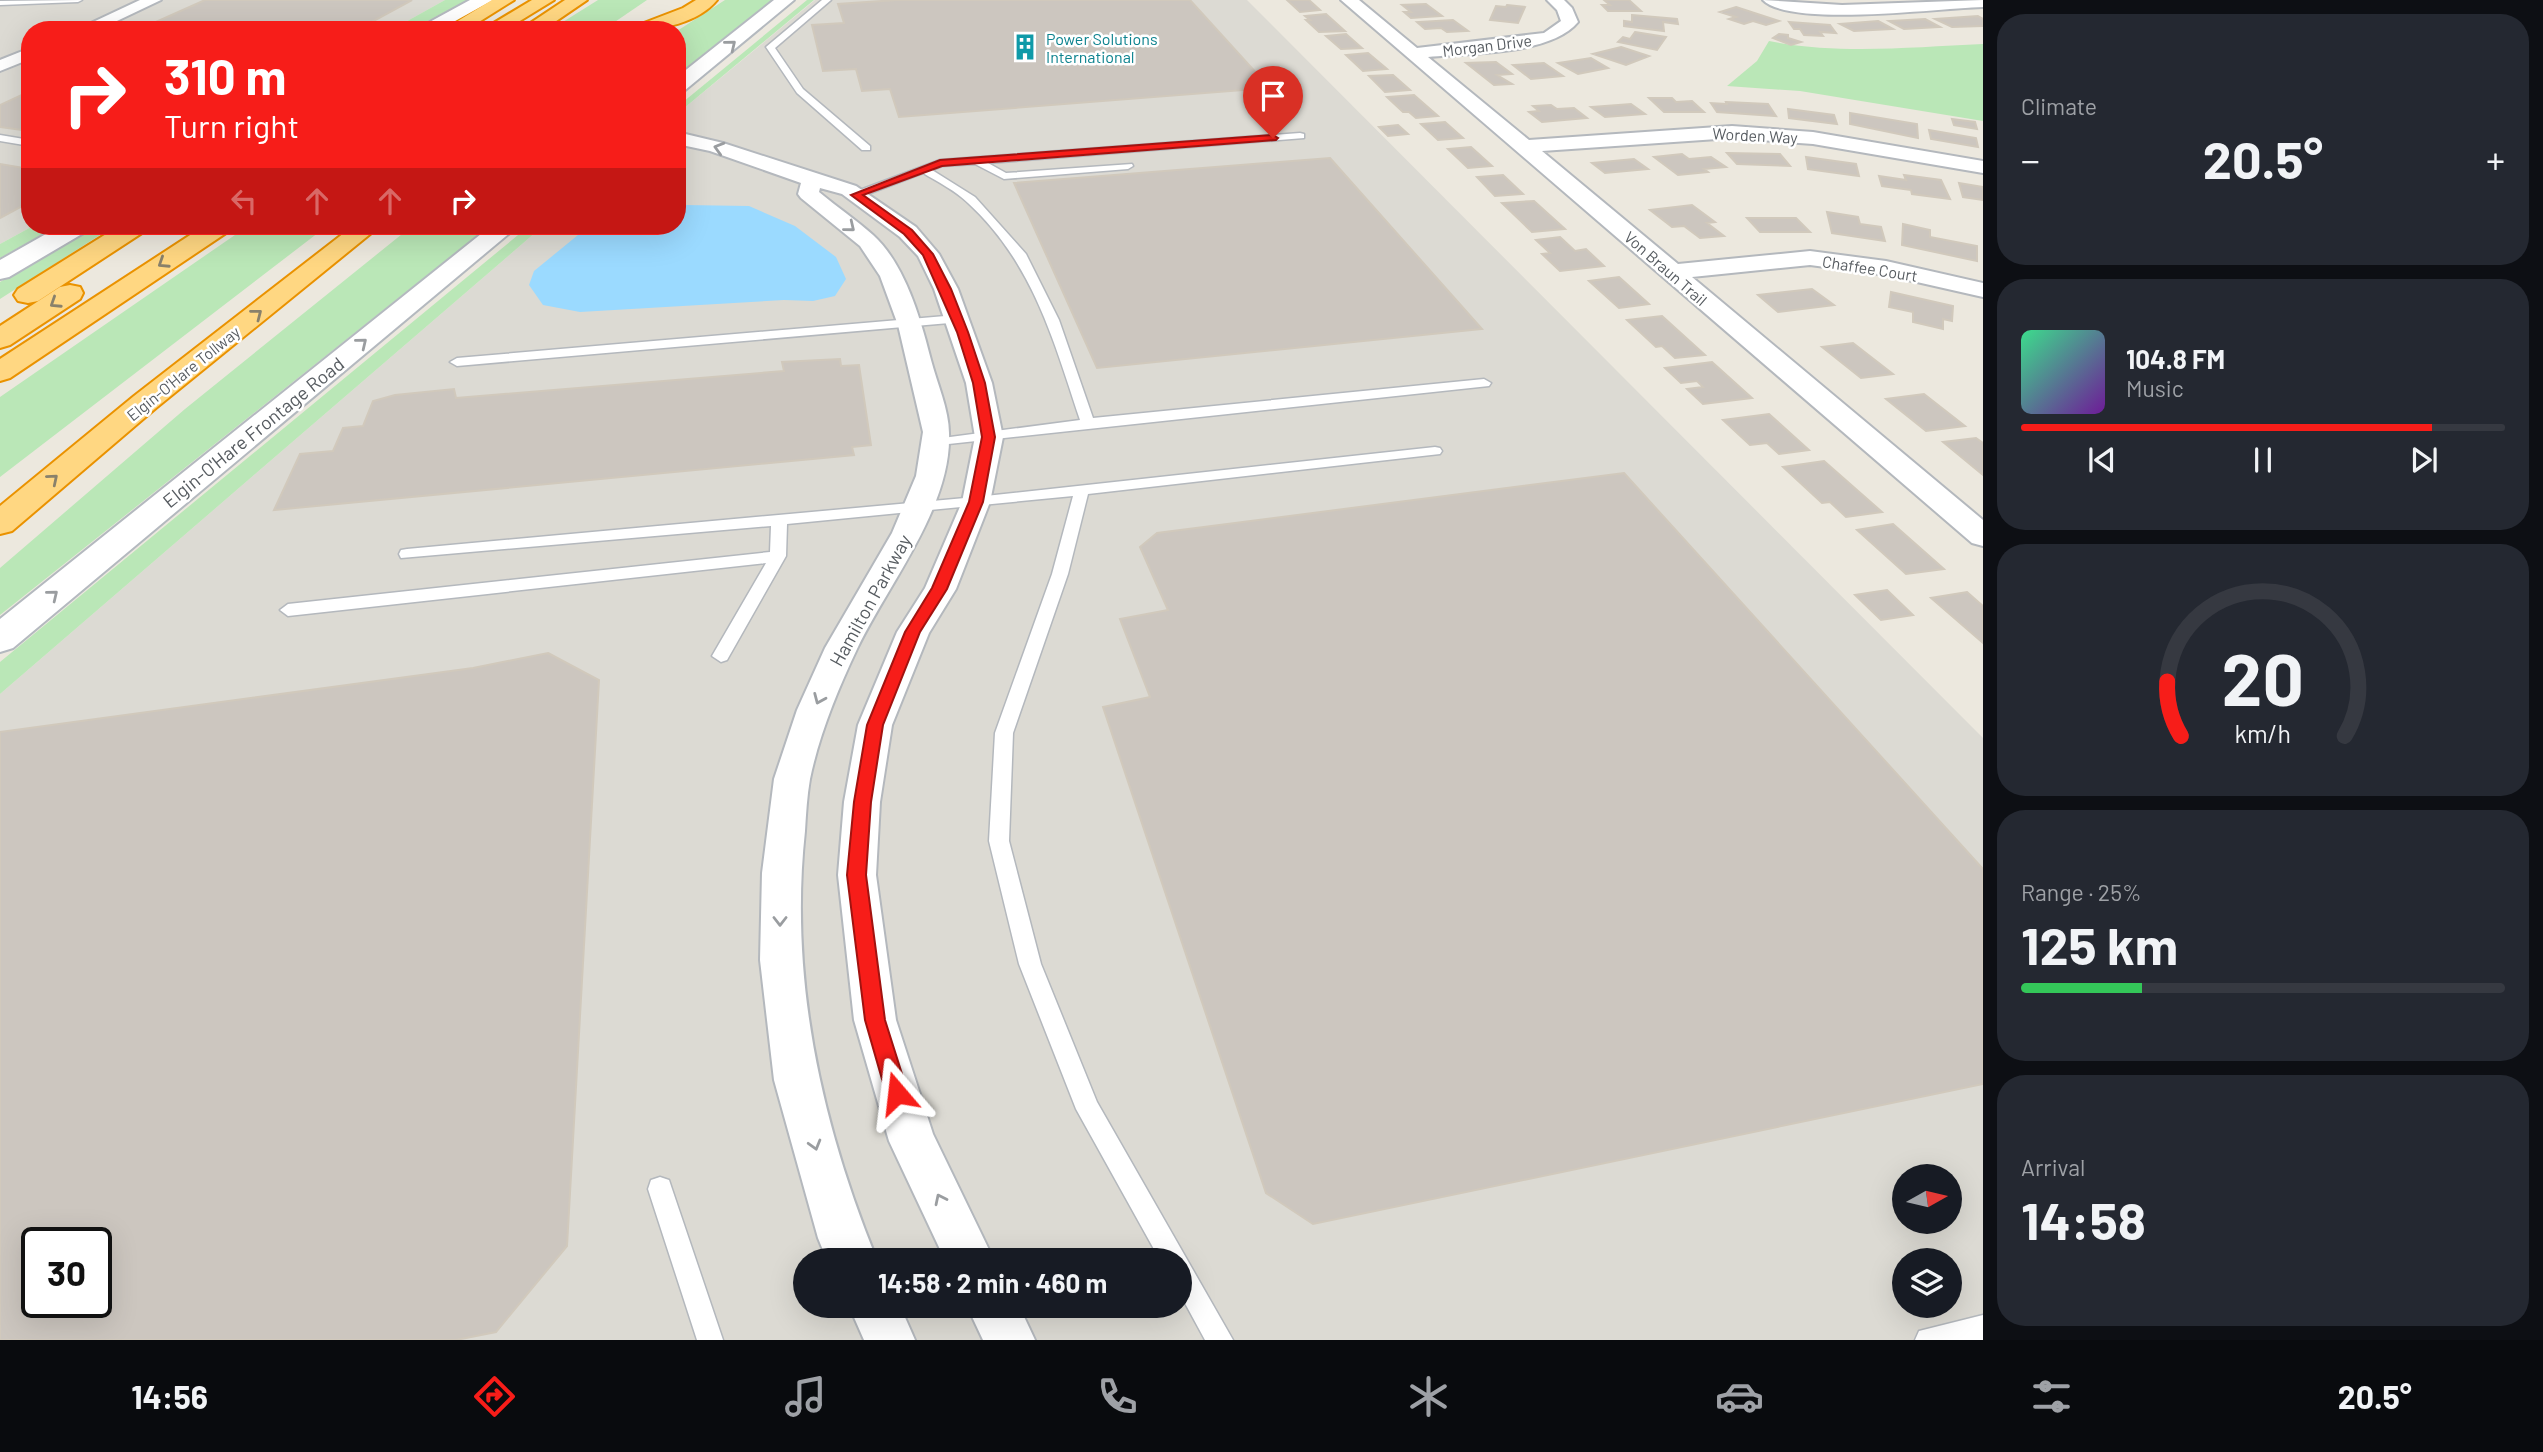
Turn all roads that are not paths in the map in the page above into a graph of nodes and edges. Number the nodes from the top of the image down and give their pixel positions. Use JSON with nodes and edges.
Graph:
{"nodes":[{"id":1,"x":78,"y":0,"type":"edge"},
{"id":2,"x":153,"y":0,"type":"edge"},
{"id":3,"x":484,"y":0,"type":"edge"},
{"id":4,"x":505,"y":0,"type":"edge"},
{"id":5,"x":545,"y":0,"type":"edge"},
{"id":6,"x":578,"y":0,"type":"edge"},
{"id":7,"x":684,"y":0,"type":"edge"},
{"id":8,"x":708,"y":0,"type":"edge"},
{"id":9,"x":785,"y":0,"type":"edge"},
{"id":10,"x":827,"y":0,"type":"edge"},
{"id":11,"x":1349,"y":0,"type":"edge"},
{"id":12,"x":1555,"y":0,"type":"edge"},
{"id":13,"x":1771,"y":0,"type":"edge"},
{"id":14,"x":1983,"y":2,"type":"edge"},
{"id":15,"x":0,"y":3,"type":"edge"},
{"id":16,"x":105,"y":21,"type":"edge"},
{"id":17,"x":442,"y":21,"type":"edge"},
{"id":18,"x":468,"y":21,"type":"edge"},
{"id":19,"x":507,"y":21,"type":"edge"},
{"id":20,"x":544,"y":21,"type":"edge"},
{"id":21,"x":654,"y":21,"type":"edge"},
{"id":22,"x":665,"y":21,"type":"edge"},
{"id":23,"x":1413,"y":53,"type":"junction"},
{"id":24,"x":21,"y":56,"type":"edge"},
{"id":25,"x":1,"y":64,"type":"edge"},
{"id":26,"x":686,"y":80,"type":"edge"},
{"id":27,"x":1300,"y":136,"type":"dead end"},
{"id":28,"x":0,"y":138,"type":"edge"},
{"id":29,"x":686,"y":140,"type":"edge"},
{"id":30,"x":21,"y":142,"type":"edge"},
{"id":31,"x":1525,"y":146,"type":"junction"},
{"id":32,"x":866,"y":148,"type":"dead end"},
{"id":33,"x":976,"y":160,"type":"junction"},
{"id":34,"x":1128,"y":166,"type":"dead end"},
{"id":35,"x":1983,"y":167,"type":"edge"},
{"id":36,"x":924,"y":169,"type":"junction"},
{"id":37,"x":812,"y":180,"type":"junction"},
{"id":38,"x":856,"y":195,"type":"junction"},
{"id":39,"x":62,"y":235,"type":"edge"},
{"id":40,"x":122,"y":235,"type":"edge"},
{"id":41,"x":160,"y":235,"type":"edge"},
{"id":42,"x":206,"y":235,"type":"edge"},
{"id":43,"x":357,"y":235,"type":"edge"},
{"id":44,"x":495,"y":235,"type":"edge"},
{"id":45,"x":0,"y":271,"type":"edge"},
{"id":46,"x":1671,"y":272,"type":"junction"},
{"id":47,"x":1983,"y":290,"type":"edge"},
{"id":48,"x":0,"y":313,"type":"edge"},
{"id":49,"x":957,"y":319,"type":"junction"},
{"id":50,"x":910,"y":325,"type":"junction"},
{"id":51,"x":0,"y":338,"type":"edge"},
{"id":52,"x":457,"y":362,"type":"dead end"},
{"id":53,"x":0,"y":372,"type":"edge"},
{"id":54,"x":1484,"y":383,"type":"dead end"},
{"id":55,"x":1088,"y":423,"type":"junction"},
{"id":56,"x":989,"y":437,"type":"junction"},
{"id":57,"x":935,"y":443,"type":"junction"},
{"id":58,"x":1435,"y":451,"type":"dead end"},
{"id":59,"x":1082,"y":490,"type":"junction"},
{"id":60,"x":976,"y":502,"type":"junction"},
{"id":61,"x":918,"y":506,"type":"junction"},
{"id":62,"x":779,"y":519,"type":"junction"},
{"id":63,"x":0,"y":523,"type":"edge"},
{"id":64,"x":1983,"y":536,"type":"edge"},
{"id":65,"x":407,"y":554,"type":"dead end"},
{"id":66,"x":778,"y":556,"type":"junction"},
{"id":67,"x":288,"y":610,"type":"dead end"},
{"id":68,"x":0,"y":639,"type":"edge"},
{"id":69,"x":721,"y":656,"type":"dead end"},
{"id":70,"x":660,"y":1189,"type":"dead end"},
{"id":71,"x":847,"y":1248,"type":"edge"},
{"id":72,"x":964,"y":1248,"type":"edge"},
{"id":73,"x":1167,"y":1248,"type":"edge"},
{"id":74,"x":1192,"y":1290,"type":"edge"},
{"id":75,"x":880,"y":1318,"type":"edge"},
{"id":76,"x":998,"y":1318,"type":"edge"},
{"id":77,"x":1983,"y":1328,"type":"edge"},
{"id":78,"x":710,"y":1340,"type":"edge"},
{"id":79,"x":890,"y":1340,"type":"edge"},
{"id":80,"x":1010,"y":1340,"type":"edge"},
{"id":81,"x":1220,"y":1340,"type":"edge"},
{"id":82,"x":1928,"y":1340,"type":"edge"}],
"edges":[{"from":1,"to":15,"type":"lane"},
{"from":2,"to":16,"type":"street"},
{"from":3,"to":17,"type":"main road"},
{"from":4,"to":18,"type":"highway"},
{"from":5,"to":19,"type":"highway"},
{"from":6,"to":20,"type":"highway"},
{"from":7,"to":21,"type":"highway"},
{"from":8,"to":22,"type":"highway"},
{"from":26,"to":9,"type":"main road","one_way":true},
{"from":10,"to":32,"type":"lane"},
{"from":11,"to":23,"type":"street","name":"Von Braun Trail"},
{"from":12,"to":23,"type":"street","name":"Morgan Drive"},
{"from":13,"to":14,"type":"street"},
{"from":23,"to":31,"type":"street","name":"Von Braun Trail"},
{"from":24,"to":25,"type":"street"},
{"from":27,"to":33,"type":"lane"},
{"from":28,"to":30,"type":"lane"},
{"from":37,"to":29,"type":"street","one_way":true},
{"from":31,"to":35,"type":"street","name":"Worden Way"},
{"from":31,"to":46,"type":"street","name":"Von Braun Trail"},
{"from":33,"to":34,"type":"lane"},
{"from":33,"to":36,"type":"lane"},
{"from":36,"to":38,"type":"lane"},
{"from":36,"to":55,"type":"lane"},
{"from":37,"to":38,"type":"street"},
{"from":37,"to":50,"type":"street","name":"Hamilton Parkway","one_way":true},
{"from":38,"to":49,"type":"street"},
{"from":39,"to":45,"type":"main road"},
{"from":40,"to":48,"type":"highway"},
{"from":41,"to":51,"type":"highway","one_way":true},
{"from":42,"to":53,"type":"highway","one_way":true},
{"from":63,"to":43,"type":"highway","name":"Elgin-O'Hare Tollway","one_way":true},
{"from":68,"to":44,"type":"main road","name":"Elgin-O'Hare Frontage Road","one_way":true},
{"from":46,"to":47,"type":"street","name":"Chaffee Court"},
{"from":46,"to":64,"type":"street","name":"Von Braun Trail"},
{"from":49,"to":50,"type":"lane"},
{"from":49,"to":56,"type":"street"},
{"from":50,"to":52,"type":"lane"},
{"from":50,"to":57,"type":"street","name":"Hamilton Parkway"},
{"from":54,"to":55,"type":"lane"},
{"from":55,"to":56,"type":"lane"},
{"from":56,"to":57,"type":"lane"},
{"from":56,"to":60,"type":"street"},
{"from":57,"to":61,"type":"street","name":"Hamilton Parkway"},
{"from":58,"to":59,"type":"lane"},
{"from":59,"to":60,"type":"lane"},
{"from":59,"to":73,"type":"lane"},
{"from":60,"to":61,"type":"lane"},
{"from":72,"to":60,"type":"street","one_way":true},
{"from":61,"to":62,"type":"lane"},
{"from":61,"to":71,"type":"street","name":"Hamilton Parkway","one_way":true},
{"from":62,"to":65,"type":"lane"},
{"from":62,"to":66,"type":"lane"},
{"from":66,"to":67,"type":"lane"},
{"from":66,"to":69,"type":"lane"},
{"from":70,"to":78,"type":"lane"},
{"from":74,"to":81,"type":"lane"},
{"from":75,"to":79,"type":"street"},
{"from":76,"to":80,"type":"street"},
{"from":77,"to":82,"type":"lane"}]}
